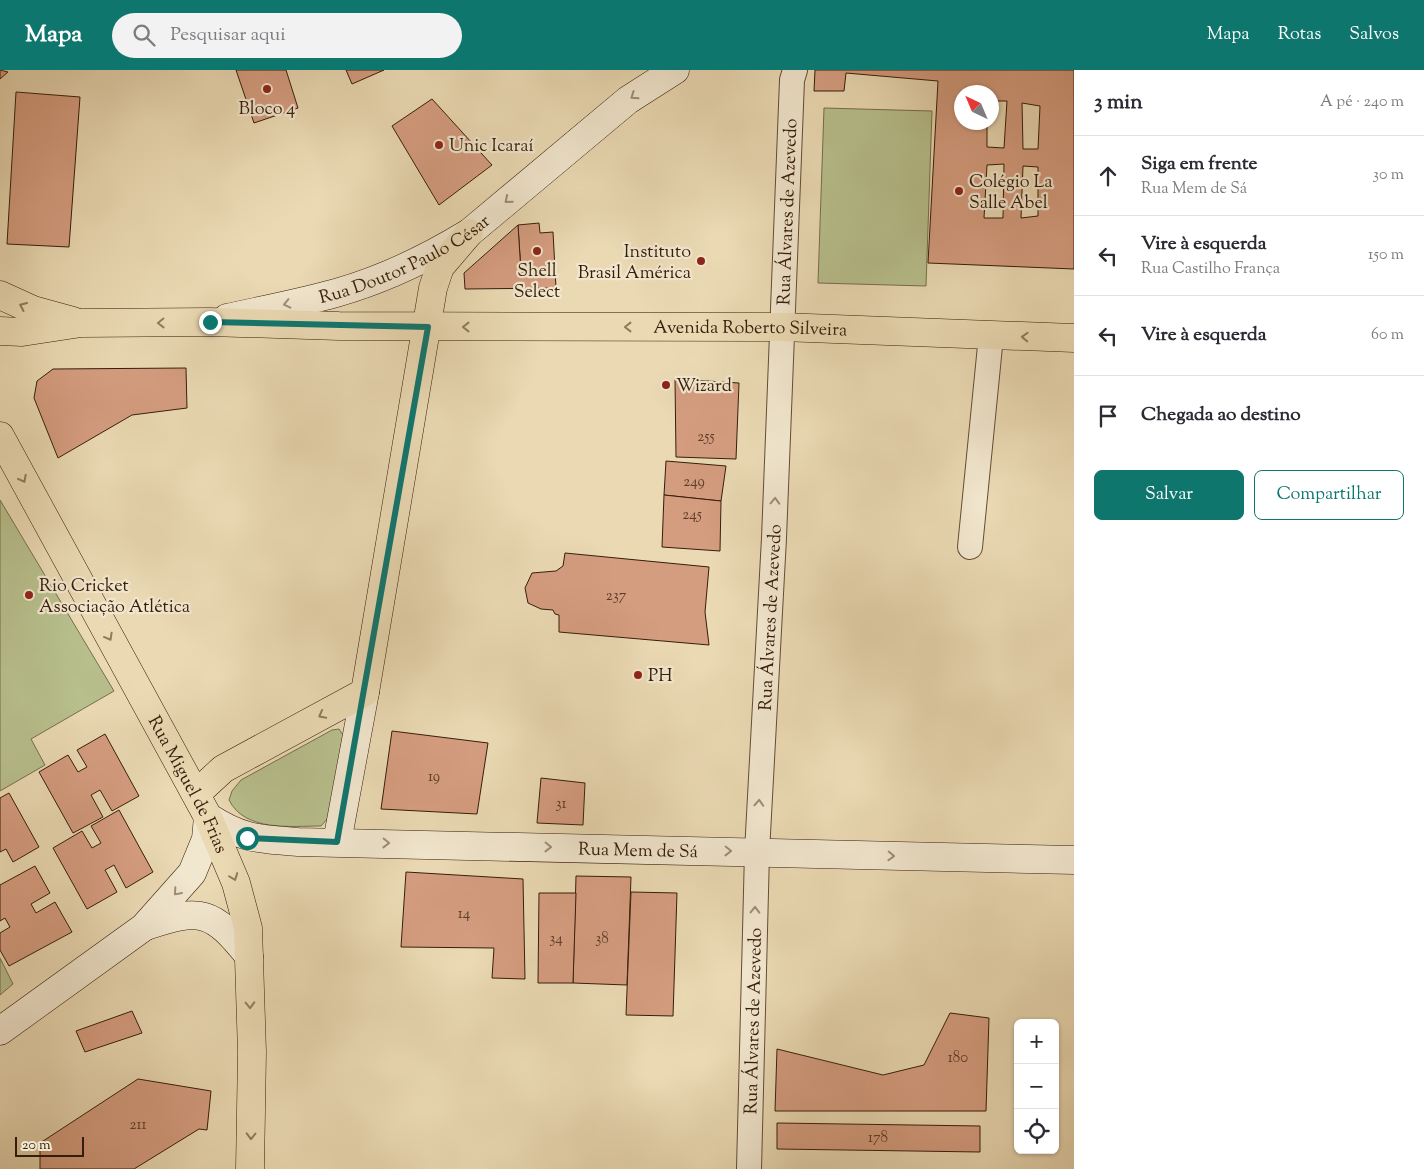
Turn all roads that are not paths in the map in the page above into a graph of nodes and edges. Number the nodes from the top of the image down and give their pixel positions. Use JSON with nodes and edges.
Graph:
{"nodes":[{"id":1,"x":668,"y":72,"type":"edge"},
{"id":2,"x":789,"y":73,"type":"edge"},
{"id":3,"x":469,"y":233,"type":"junction"},
{"id":4,"x":0,"y":296,"type":"edge"},
{"id":5,"x":210,"y":322,"type":"junction"},
{"id":6,"x":81,"y":324,"type":"junction"},
{"id":7,"x":428,"y":327,"type":"junction"},
{"id":8,"x":782,"y":327,"type":"junction"},
{"id":9,"x":0,"y":331,"type":"edge"},
{"id":10,"x":991,"y":336,"type":"junction"},
{"id":11,"x":1074,"y":338,"type":"edge"},
{"id":12,"x":0,"y":436,"type":"edge"},
{"id":13,"x":970,"y":548,"type":"dead end"},
{"id":14,"x":365,"y":692,"type":"junction"},
{"id":15,"x":202,"y":805,"type":"junction"},
{"id":16,"x":337,"y":842,"type":"junction"},
{"id":17,"x":757,"y":852,"type":"junction"},
{"id":18,"x":1074,"y":860,"type":"edge"},
{"id":19,"x":144,"y":927,"type":"junction"},
{"id":20,"x":249,"y":956,"type":"junction"},
{"id":21,"x":0,"y":1030,"type":"edge"},
{"id":22,"x":250,"y":1169,"type":"edge"},
{"id":23,"x":749,"y":1169,"type":"edge"}],
"edges":[{"from":1,"to":3,"type":"main road","name":"Rua Doutor Paulo César","one_way":true},
{"from":2,"to":8,"type":"street","name":"Rua Álvares de Azevedo"},
{"from":3,"to":5,"type":"main road","name":"Rua Doutor Paulo César","one_way":true},
{"from":3,"to":7,"type":"main road"},
{"from":6,"to":4,"type":"main road","one_way":true},
{"from":5,"to":6,"type":"main road","name":"Rua Doutor Paulo César","one_way":true},
{"from":5,"to":7,"type":"main road","name":"Avenida Roberto Silveira"},
{"from":6,"to":9,"type":"main road"},
{"from":8,"to":7,"type":"main road","name":"Avenida Roberto Silveira","one_way":true},
{"from":7,"to":14,"type":"main road"},
{"from":8,"to":10,"type":"main road","name":"Avenida Roberto Silveira"},
{"from":17,"to":8,"type":"street","name":"Rua Álvares de Azevedo","one_way":true},
{"from":11,"to":10,"type":"main road","name":"Avenida Roberto Silveira","one_way":true},
{"from":10,"to":13,"type":"street"},
{"from":12,"to":15,"type":"main road","name":"Rua Miguel de Frias","one_way":true},
{"from":14,"to":15,"type":"main road","one_way":true},
{"from":14,"to":16,"type":"main road"},
{"from":15,"to":16,"type":"main road","name":"Rua Mem de Sá"},
{"from":15,"to":19,"type":"main road","one_way":true},
{"from":15,"to":20,"type":"main road","name":"Rua Miguel de Frias","one_way":true},
{"from":16,"to":17,"type":"main road","name":"Rua Mem de Sá","one_way":true},
{"from":17,"to":18,"type":"main road","name":"Rua Mem de Sá","one_way":true},
{"from":23,"to":17,"type":"street","name":"Rua Álvares de Azevedo","one_way":true},
{"from":19,"to":20,"type":"main road"},
{"from":19,"to":21,"type":"main road"},
{"from":20,"to":22,"type":"main road","name":"Rua Miguel de Frias","one_way":true}]}
